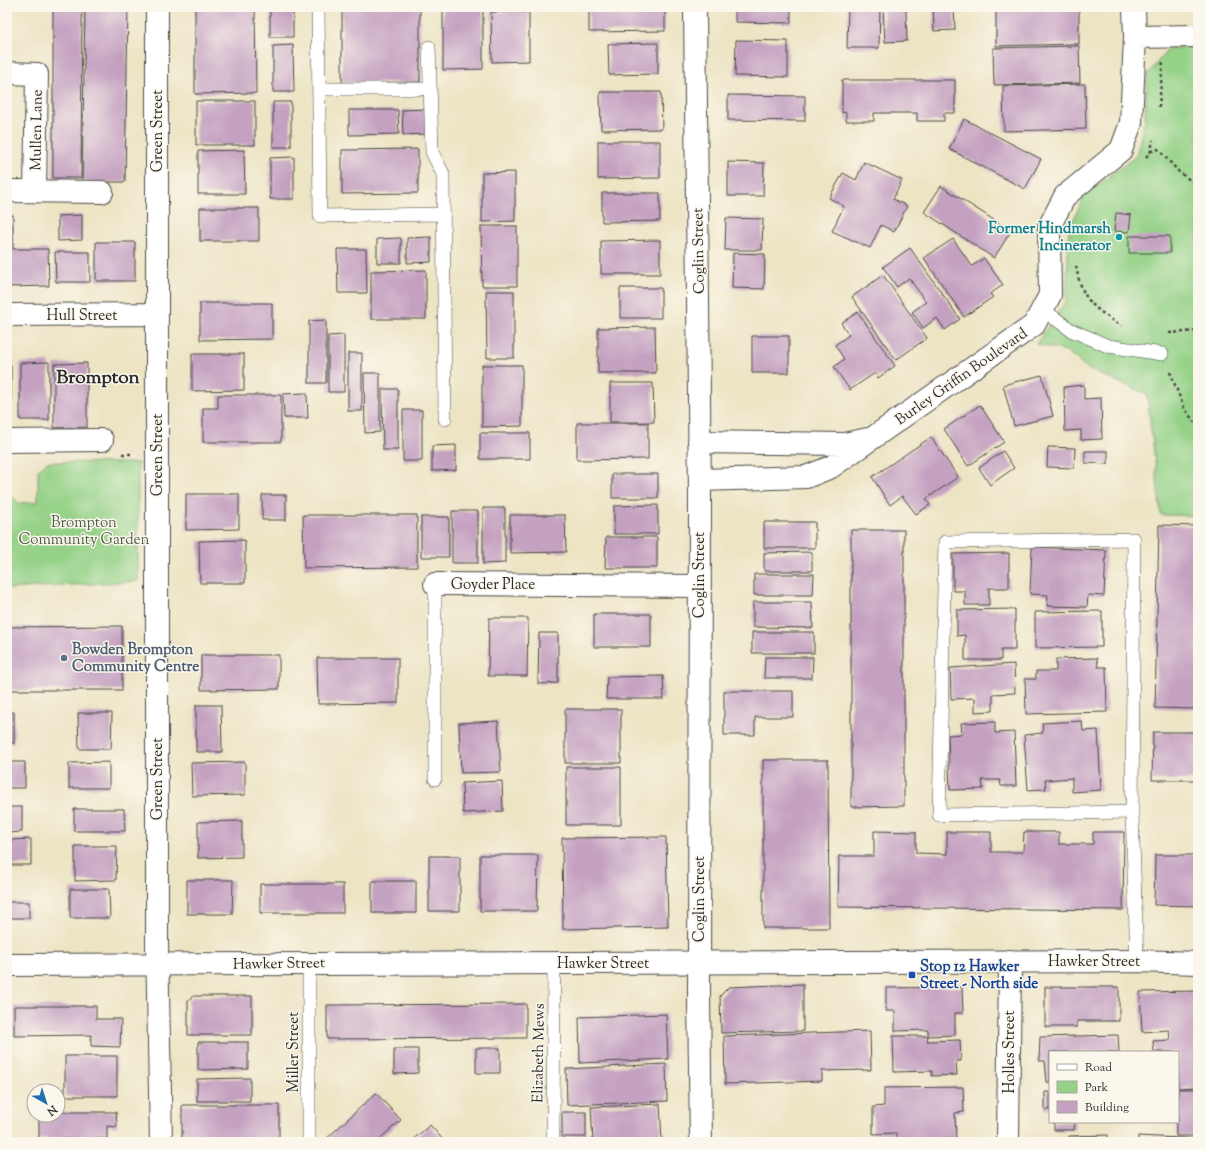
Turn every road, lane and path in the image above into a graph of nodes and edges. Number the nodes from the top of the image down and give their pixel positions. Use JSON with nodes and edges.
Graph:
{"nodes":[{"id":1,"x":157,"y":7,"type":"edge"},
{"id":2,"x":318,"y":7,"type":"edge"},
{"id":3,"x":695,"y":7,"type":"edge"},
{"id":4,"x":1134,"y":7,"type":"edge"},
{"id":5,"x":1198,"y":36,"type":"edge"},
{"id":6,"x":1135,"y":37,"type":"junction"},
{"id":7,"x":429,"y":47,"type":"dead end"},
{"id":8,"x":1164,"y":55,"type":"dead end"},
{"id":9,"x":7,"y":73,"type":"edge"},
{"id":10,"x":319,"y":89,"type":"junction"},
{"id":11,"x":421,"y":89,"type":"dead end"},
{"id":12,"x":1158,"y":113,"type":"dead end"},
{"id":13,"x":1154,"y":136,"type":"dead end"},
{"id":14,"x":1151,"y":151,"type":"junction"},
{"id":15,"x":1142,"y":162,"type":"dead end"},
{"id":16,"x":1198,"y":186,"type":"edge"},
{"id":17,"x":7,"y":191,"type":"edge"},
{"id":18,"x":35,"y":191,"type":"junction"},
{"id":19,"x":102,"y":192,"type":"dead end"},
{"id":20,"x":444,"y":214,"type":"junction"},
{"id":21,"x":1076,"y":263,"type":"dead end"},
{"id":22,"x":1042,"y":309,"type":"junction"},
{"id":23,"x":157,"y":314,"type":"junction"},
{"id":24,"x":7,"y":315,"type":"edge"},
{"id":25,"x":1125,"y":329,"type":"dead end"},
{"id":26,"x":1198,"y":331,"type":"edge"},
{"id":27,"x":1162,"y":334,"type":"dead end"},
{"id":28,"x":1162,"y":354,"type":"joint"},
{"id":29,"x":445,"y":419,"type":"dead end"},
{"id":30,"x":1198,"y":427,"type":"edge"},
{"id":31,"x":873,"y":438,"type":"junction"},
{"id":32,"x":102,"y":440,"type":"dead end"},
{"id":33,"x":7,"y":441,"type":"edge"},
{"id":34,"x":699,"y":442,"type":"junction"},
{"id":35,"x":700,"y":480,"type":"junction"},
{"id":36,"x":435,"y":584,"type":"joint"},
{"id":37,"x":699,"y":586,"type":"junction"},
{"id":38,"x":435,"y":779,"type":"dead end"},
{"id":39,"x":1132,"y":812,"type":"junction"},
{"id":40,"x":1137,"y":961,"type":"junction"},
{"id":41,"x":309,"y":962,"type":"junction"},
{"id":42,"x":1010,"y":962,"type":"junction"},
{"id":43,"x":699,"y":963,"type":"junction"},
{"id":44,"x":1198,"y":963,"type":"edge"},
{"id":45,"x":554,"y":964,"type":"junction"},
{"id":46,"x":7,"y":965,"type":"edge"},
{"id":47,"x":157,"y":965,"type":"junction"},
{"id":48,"x":161,"y":1142,"type":"edge"},
{"id":49,"x":309,"y":1142,"type":"edge"},
{"id":50,"x":553,"y":1142,"type":"edge"},
{"id":51,"x":701,"y":1142,"type":"edge"},
{"id":52,"x":1008,"y":1142,"type":"edge"}],
"edges":[{"from":1,"to":23,"type":"street","name":"Green Street"},
{"from":2,"to":10,"type":"lane"},
{"from":3,"to":34,"type":"street","name":"Coglin Street"},
{"from":4,"to":6,"type":"street","name":"Burley Griffin Boulevard"},
{"from":5,"to":6,"type":"street"},
{"from":6,"to":22,"type":"street","name":"Burley Griffin Boulevard"},
{"from":7,"to":20,"type":"lane"},
{"from":8,"to":12,"type":"path"},
{"from":9,"to":18,"type":"street","name":"Mullen Lane"},
{"from":10,"to":11,"type":"lane"},
{"from":10,"to":20,"type":"lane"},
{"from":13,"to":14,"type":"path"},
{"from":14,"to":15,"type":"path"},
{"from":14,"to":16,"type":"path"},
{"from":17,"to":18,"type":"street","name":"Mullen Lane"},
{"from":18,"to":19,"type":"street","name":"Mullen Lane"},
{"from":20,"to":29,"type":"lane"},
{"from":21,"to":25,"type":"path"},
{"from":22,"to":28,"type":"lane"},
{"from":22,"to":31,"type":"street","name":"Burley Griffin Boulevard"},
{"from":23,"to":24,"type":"street","name":"Hull Street"},
{"from":23,"to":47,"type":"street","name":"Green Street"},
{"from":26,"to":27,"type":"path"},
{"from":28,"to":30,"type":"path"},
{"from":31,"to":34,"type":"street","name":"Burley Griffin Boulevard"},
{"from":31,"to":35,"type":"street","name":"Burley Griffin Boulevard"},
{"from":32,"to":33,"type":"street"},
{"from":34,"to":35,"type":"street","name":"Coglin Street"},
{"from":35,"to":37,"type":"street","name":"Coglin Street"},
{"from":36,"to":37,"type":"street","name":"Goyder Place"},
{"from":36,"to":38,"type":"lane","name":"Goyder Place"},
{"from":37,"to":43,"type":"street","name":"Coglin Street"},
{"from":39,"to":39,"type":"lane"},
{"from":39,"to":40,"type":"lane"},
{"from":40,"to":42,"type":"street","name":"Hawker Street"},
{"from":40,"to":44,"type":"street","name":"Hawker Street"},
{"from":41,"to":45,"type":"street","name":"Hawker Street"},
{"from":41,"to":47,"type":"street","name":"Hawker Street"},
{"from":41,"to":49,"type":"lane","name":"Miller Street"},
{"from":42,"to":43,"type":"street","name":"Hawker Street"},
{"from":42,"to":52,"type":"street","name":"Holles Street"},
{"from":43,"to":45,"type":"street","name":"Hawker Street"},
{"from":43,"to":51,"type":"street","name":"Coglin Street"},
{"from":45,"to":50,"type":"lane","name":"Elizabeth Mews"},
{"from":46,"to":47,"type":"street","name":"Hawker Street"},
{"from":47,"to":48,"type":"street","name":"Green Street"}]}
